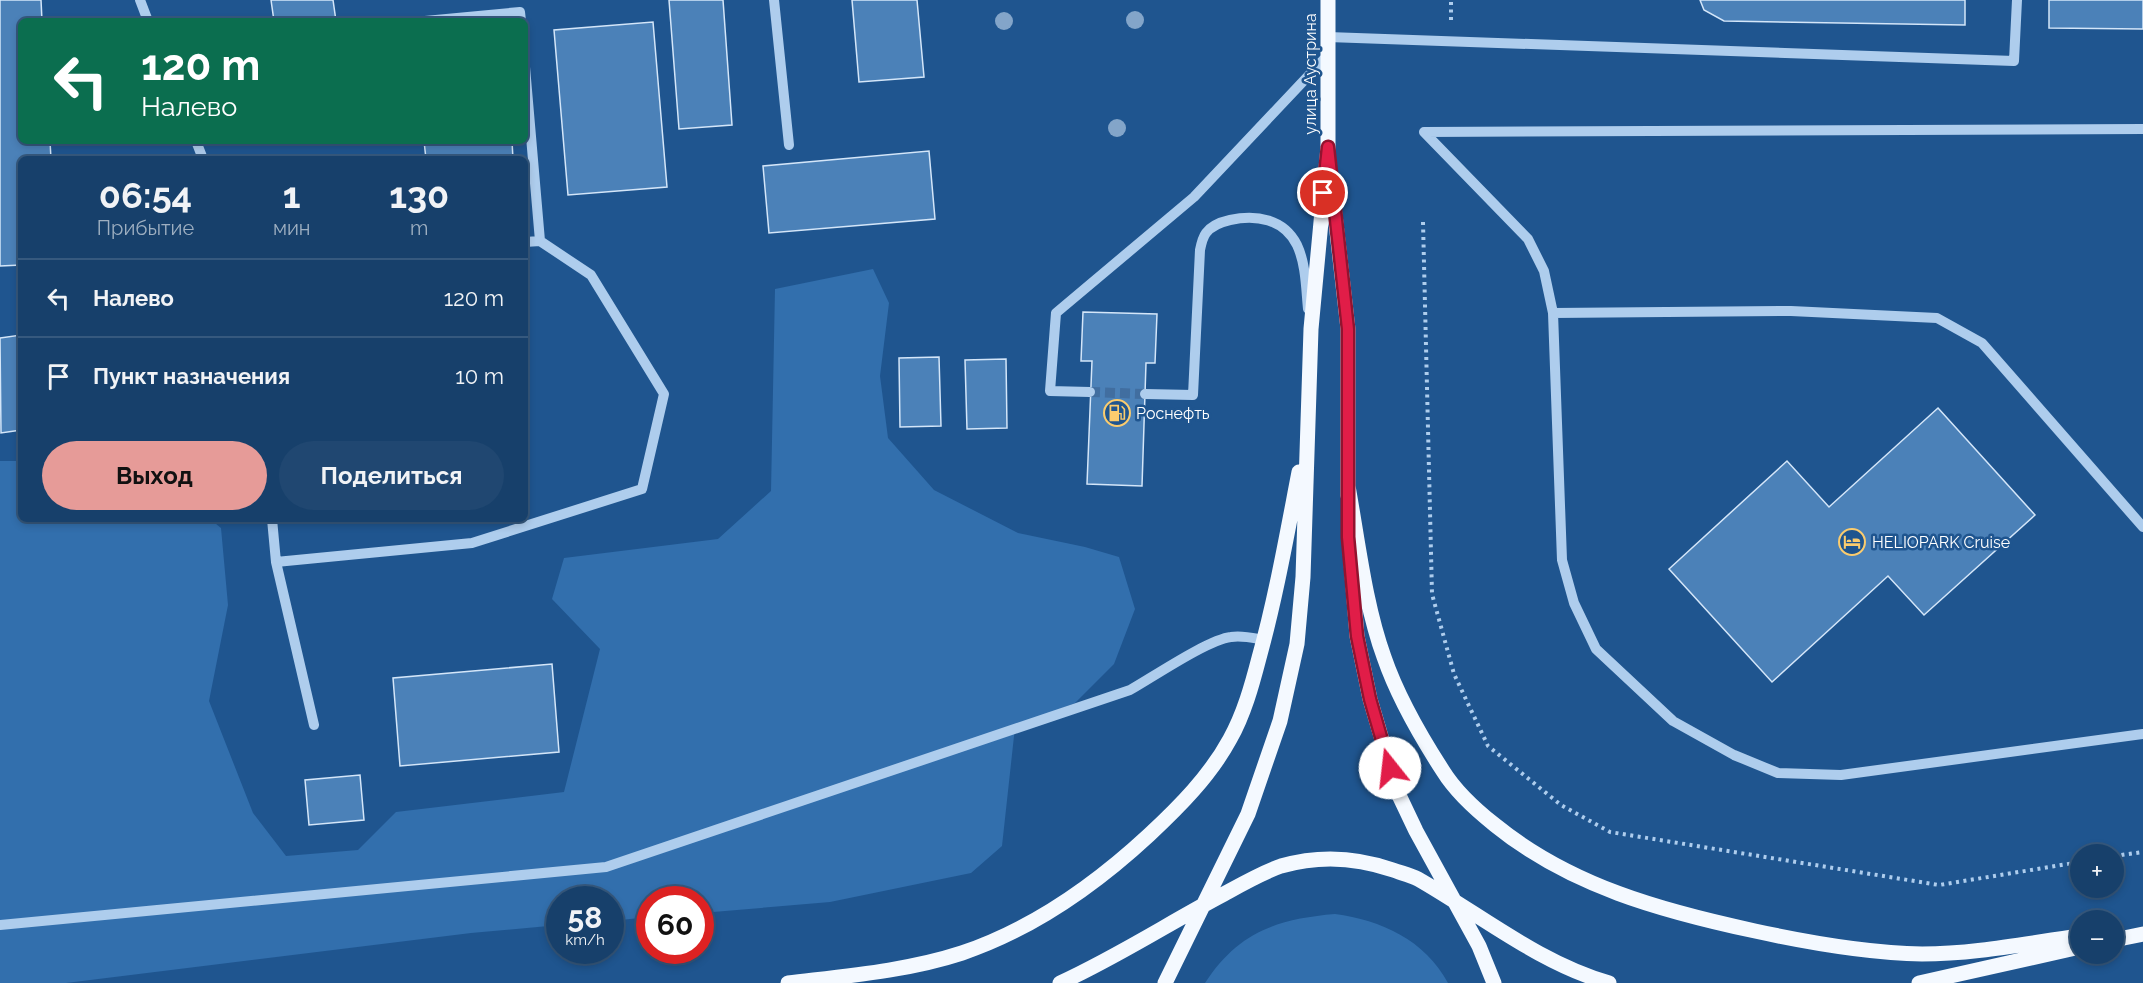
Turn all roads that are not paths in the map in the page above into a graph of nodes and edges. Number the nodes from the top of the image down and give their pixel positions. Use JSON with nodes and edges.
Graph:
{"nodes":[{"id":1,"x":140,"y":0,"type":"edge"},
{"id":2,"x":774,"y":0,"type":"edge"},
{"id":3,"x":1328,"y":0,"type":"edge"},
{"id":4,"x":2017,"y":0,"type":"edge"},
{"id":5,"x":147,"y":18,"type":"edge"},
{"id":6,"x":457,"y":18,"type":"edge"},
{"id":7,"x":521,"y":18,"type":"edge"},
{"id":8,"x":1328,"y":37,"type":"junction"},
{"id":9,"x":1328,"y":55,"type":"junction"},
{"id":10,"x":528,"y":102,"type":"edge"},
{"id":11,"x":2143,"y":129,"type":"edge"},
{"id":12,"x":789,"y":145,"type":"dead end"},
{"id":13,"x":1328,"y":147,"type":"junction"},
{"id":14,"x":540,"y":241,"type":"junction"},
{"id":15,"x":528,"y":242,"type":"edge"},
{"id":16,"x":1553,"y":313,"type":"junction"},
{"id":17,"x":1311,"y":329,"type":"junction"},
{"id":18,"x":1090,"y":392,"type":"tunnel mouth"},
{"id":19,"x":1145,"y":394,"type":"tunnel mouth"},
{"id":20,"x":1308,"y":428,"type":"junction"},
{"id":21,"x":1348,"y":486,"type":"junction"},
{"id":22,"x":272,"y":522,"type":"edge"},
{"id":23,"x":2143,"y":527,"type":"edge"},
{"id":24,"x":276,"y":562,"type":"junction"},
{"id":25,"x":1264,"y":640,"type":"junction"},
{"id":26,"x":314,"y":725,"type":"dead end"},
{"id":27,"x":2143,"y":734,"type":"edge"},
{"id":28,"x":1455,"y":900,"type":"junction"},
{"id":29,"x":1202,"y":905,"type":"junction"},
{"id":30,"x":0,"y":925,"type":"edge"},
{"id":31,"x":2143,"y":928,"type":"edge"},
{"id":32,"x":2124,"y":931,"type":"edge"},
{"id":33,"x":2143,"y":934,"type":"edge"},
{"id":34,"x":2070,"y":937,"type":"edge"},
{"id":35,"x":2124,"y":938,"type":"edge"},
{"id":36,"x":2070,"y":950,"type":"edge"},
{"id":37,"x":788,"y":983,"type":"edge"},
{"id":38,"x":1060,"y":983,"type":"edge"},
{"id":39,"x":1165,"y":983,"type":"edge"},
{"id":40,"x":1494,"y":983,"type":"edge"},
{"id":41,"x":1609,"y":983,"type":"edge"},
{"id":42,"x":1919,"y":983,"type":"edge"}],
"edges":[{"from":1,"to":5,"type":"lane"},
{"from":2,"to":12,"type":"lane"},
{"from":3,"to":8,"type":"main road","name":"улица Аустрина"},
{"from":4,"to":8,"type":"lane"},
{"from":6,"to":7,"type":"lane"},
{"from":8,"to":9,"type":"main road","name":"улица Аустрина"},
{"from":9,"to":13,"type":"main road","name":"улица Аустрина"},
{"from":9,"to":18,"type":"lane"},
{"from":10,"to":14,"type":"lane"},
{"from":11,"to":16,"type":"lane"},
{"from":13,"to":17,"type":"main road"},
{"from":13,"to":21,"type":"main road"},
{"from":14,"to":15,"type":"lane"},
{"from":14,"to":24,"type":"lane"},
{"from":16,"to":23,"type":"lane"},
{"from":16,"to":27,"type":"lane"},
{"from":17,"to":19,"type":"lane"},
{"from":17,"to":20,"type":"main road"},
{"from":20,"to":25,"type":"main road"},
{"from":20,"to":29,"type":"main road"},
{"from":21,"to":28,"type":"main road"},
{"from":21,"to":34,"type":"main road"},
{"from":22,"to":24,"type":"lane"},
{"from":24,"to":26,"type":"lane"},
{"from":25,"to":30,"type":"lane"},
{"from":25,"to":37,"type":"main road"},
{"from":28,"to":29,"type":"main road"},
{"from":28,"to":40,"type":"main road"},
{"from":28,"to":41,"type":"main road"},
{"from":29,"to":38,"type":"main road"},
{"from":29,"to":39,"type":"main road"},
{"from":31,"to":32,"type":"main road"},
{"from":33,"to":35,"type":"main road"},
{"from":36,"to":42,"type":"main road"}]}
